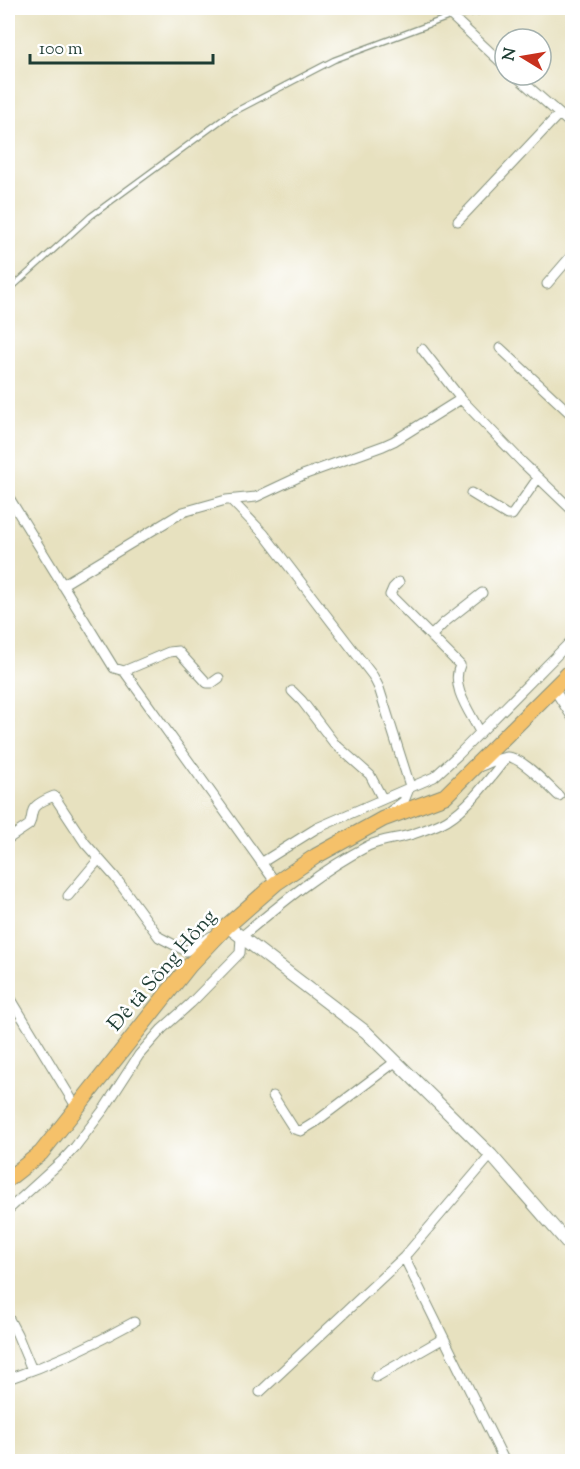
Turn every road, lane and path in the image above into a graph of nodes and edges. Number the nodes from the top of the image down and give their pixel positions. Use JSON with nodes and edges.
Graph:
{"nodes":[{"id":1,"x":443,"y":8,"type":"edge"},
{"id":2,"x":501,"y":8,"type":"edge"},
{"id":3,"x":452,"y":16,"type":"junction"},
{"id":4,"x":493,"y":55,"type":"edge"},
{"id":5,"x":529,"y":87,"type":"edge"},
{"id":6,"x":559,"y":114,"type":"junction"},
{"id":7,"x":573,"y":125,"type":"edge"},
{"id":8,"x":458,"y":220,"type":"dead end"},
{"id":9,"x":573,"y":255,"type":"edge"},
{"id":10,"x":547,"y":284,"type":"dead end"},
{"id":11,"x":8,"y":291,"type":"edge"},
{"id":12,"x":500,"y":348,"type":"dead end"},
{"id":13,"x":422,"y":349,"type":"dead end"},
{"id":14,"x":461,"y":399,"type":"junction"},
{"id":15,"x":573,"y":415,"type":"edge"},
{"id":16,"x":538,"y":478,"type":"junction"},
{"id":17,"x":471,"y":493,"type":"dead end"},
{"id":18,"x":8,"y":496,"type":"edge"},
{"id":19,"x":231,"y":500,"type":"junction"},
{"id":20,"x":573,"y":510,"type":"edge"},
{"id":21,"x":399,"y":582,"type":"dead end"},
{"id":22,"x":62,"y":585,"type":"junction"},
{"id":23,"x":482,"y":593,"type":"dead end"},
{"id":24,"x":431,"y":636,"type":"junction"},
{"id":25,"x":573,"y":640,"type":"edge"},
{"id":26,"x":573,"y":670,"type":"edge"},
{"id":27,"x":124,"y":671,"type":"junction"},
{"id":28,"x":219,"y":678,"type":"dead end"},
{"id":29,"x":554,"y":689,"type":"junction"},
{"id":30,"x":292,"y":691,"type":"dead end"},
{"id":31,"x":573,"y":717,"type":"edge"},
{"id":32,"x":480,"y":732,"type":"junction"},
{"id":33,"x":507,"y":757,"type":"junction"},
{"id":34,"x":471,"y":770,"type":"junction"},
{"id":35,"x":410,"y":786,"type":"junction"},
{"id":36,"x":559,"y":796,"type":"dead end"},
{"id":37,"x":382,"y":798,"type":"junction"},
{"id":38,"x":383,"y":819,"type":"junction"},
{"id":39,"x":8,"y":839,"type":"edge"},
{"id":40,"x":335,"y":845,"type":"junction"},
{"id":41,"x":369,"y":845,"type":"junction"},
{"id":42,"x":99,"y":859,"type":"junction"},
{"id":43,"x":261,"y":863,"type":"junction"},
{"id":44,"x":276,"y":883,"type":"junction"},
{"id":45,"x":68,"y":896,"type":"dead end"},
{"id":46,"x":227,"y":926,"type":"junction"},
{"id":47,"x":242,"y":937,"type":"junction"},
{"id":48,"x":8,"y":994,"type":"edge"},
{"id":49,"x":395,"y":1062,"type":"junction"},
{"id":50,"x":273,"y":1096,"type":"dead end"},
{"id":51,"x":77,"y":1108,"type":"junction"},
{"id":52,"x":491,"y":1155,"type":"junction"},
{"id":53,"x":8,"y":1179,"type":"edge"},
{"id":54,"x":8,"y":1210,"type":"edge"},
{"id":55,"x":571,"y":1245,"type":"edge"},
{"id":56,"x":404,"y":1257,"type":"junction"},
{"id":57,"x":8,"y":1317,"type":"edge"},
{"id":58,"x":134,"y":1323,"type":"dead end"},
{"id":59,"x":444,"y":1338,"type":"junction"},
{"id":60,"x":32,"y":1371,"type":"junction"},
{"id":61,"x":376,"y":1377,"type":"dead end"},
{"id":62,"x":8,"y":1379,"type":"edge"},
{"id":63,"x":260,"y":1392,"type":"dead end"},
{"id":64,"x":505,"y":1461,"type":"edge"}],
"edges":[{"from":1,"to":3,"type":"street"},
{"from":2,"to":3,"type":"lane"},
{"from":3,"to":4,"type":"street"},
{"from":3,"to":11,"type":"lane"},
{"from":5,"to":6,"type":"street"},
{"from":6,"to":7,"type":"street"},
{"from":6,"to":8,"type":"street"},
{"from":9,"to":10,"type":"street"},
{"from":12,"to":15,"type":"street"},
{"from":13,"to":14,"type":"street"},
{"from":14,"to":16,"type":"street"},
{"from":14,"to":19,"type":"street"},
{"from":16,"to":17,"type":"street"},
{"from":16,"to":20,"type":"street"},
{"from":18,"to":22,"type":"street"},
{"from":19,"to":22,"type":"street"},
{"from":19,"to":35,"type":"street"},
{"from":21,"to":24,"type":"street"},
{"from":22,"to":27,"type":"street"},
{"from":23,"to":24,"type":"street"},
{"from":24,"to":32,"type":"street"},
{"from":25,"to":32,"type":"street"},
{"from":26,"to":29,"type":"main road","name":"Đê tả Sông Hồng"},
{"from":27,"to":28,"type":"street"},
{"from":27,"to":43,"type":"street"},
{"from":29,"to":31,"type":"street"},
{"from":29,"to":34,"type":"main road","name":"Đê tả Sông Hồng"},
{"from":30,"to":37,"type":"street"},
{"from":32,"to":35,"type":"street"},
{"from":33,"to":34,"type":"street"},
{"from":33,"to":36,"type":"street"},
{"from":33,"to":41,"type":"street"},
{"from":34,"to":38,"type":"main road","name":"Đê tả Sông Hồng"},
{"from":35,"to":37,"type":"street"},
{"from":35,"to":38,"type":"street"},
{"from":37,"to":43,"type":"street"},
{"from":38,"to":40,"type":"main road","name":"Đê tả Sông Hồng"},
{"from":39,"to":42,"type":"street"},
{"from":40,"to":41,"type":"street"},
{"from":40,"to":44,"type":"main road","name":"Đê tả Sông Hồng"},
{"from":41,"to":47,"type":"street"},
{"from":42,"to":45,"type":"street"},
{"from":42,"to":46,"type":"street"},
{"from":43,"to":44,"type":"street"},
{"from":44,"to":46,"type":"main road","name":"Đê tả Sông Hồng"},
{"from":46,"to":47,"type":"street"},
{"from":46,"to":51,"type":"main road","name":"Đê tả Sông Hồng"},
{"from":47,"to":49,"type":"street"},
{"from":47,"to":54,"type":"street"},
{"from":48,"to":51,"type":"street"},
{"from":49,"to":50,"type":"street"},
{"from":49,"to":52,"type":"street"},
{"from":51,"to":53,"type":"main road","name":"Đê tả Sông Hồng"},
{"from":52,"to":55,"type":"street"},
{"from":52,"to":56,"type":"street"},
{"from":56,"to":59,"type":"street"},
{"from":56,"to":63,"type":"street"},
{"from":57,"to":60,"type":"street"},
{"from":58,"to":60,"type":"street"},
{"from":59,"to":61,"type":"street"},
{"from":59,"to":64,"type":"street"},
{"from":60,"to":62,"type":"street"}]}
